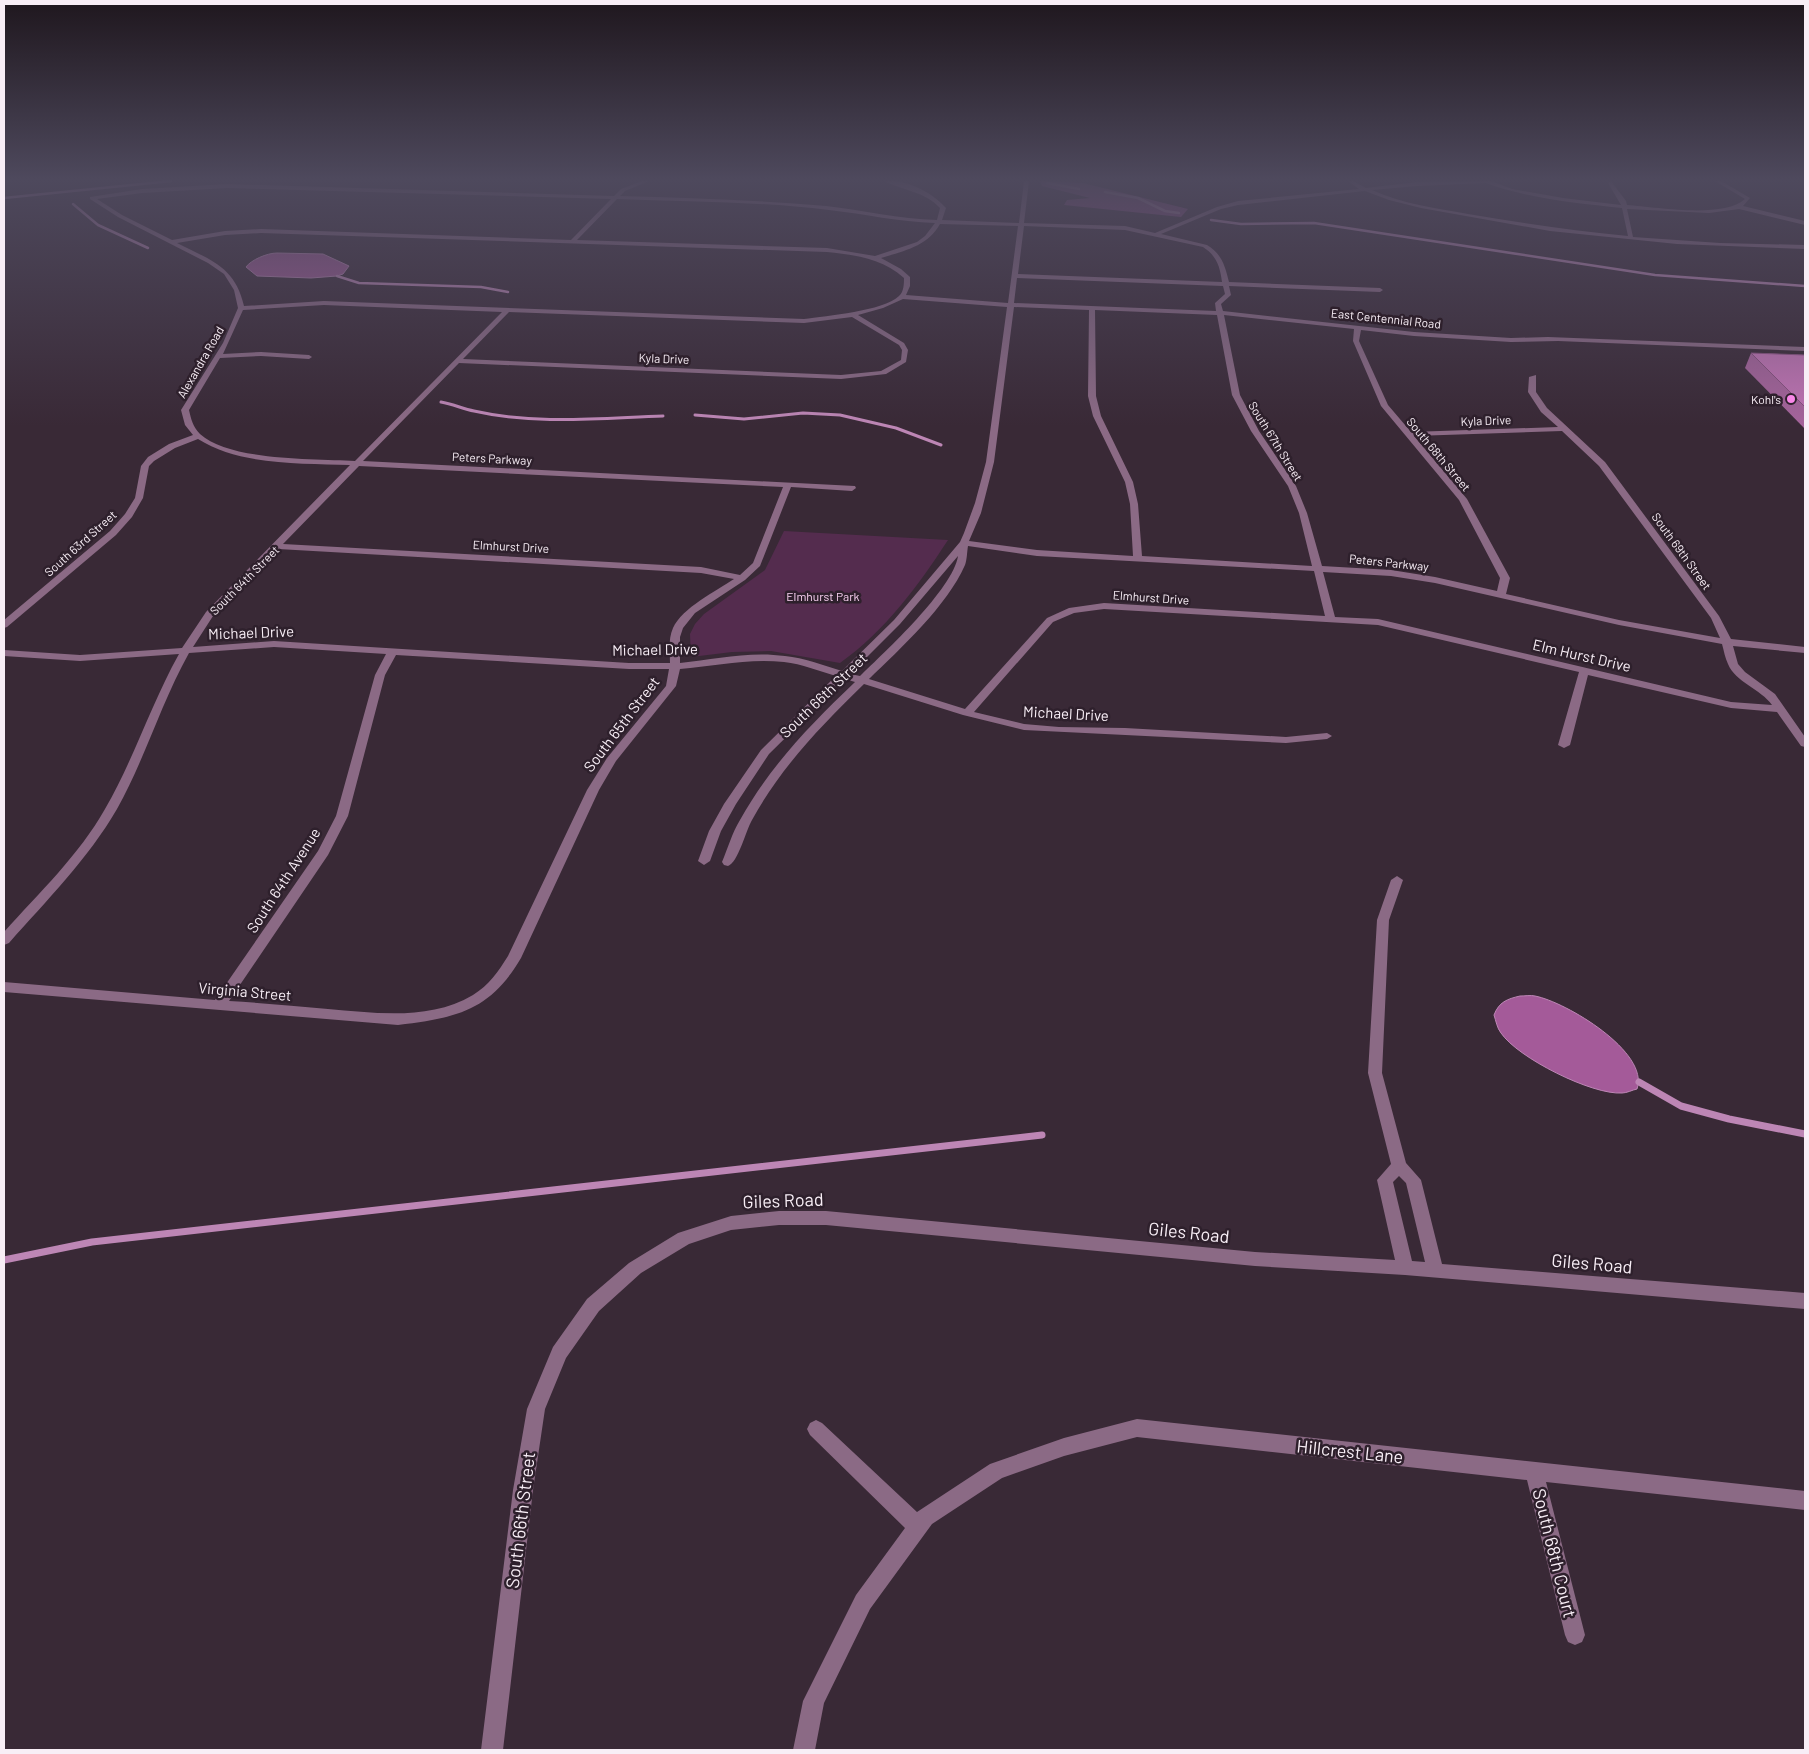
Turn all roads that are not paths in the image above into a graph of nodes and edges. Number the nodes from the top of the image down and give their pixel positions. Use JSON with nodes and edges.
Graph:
{"nodes":[{"id":1,"x":211,"y":263,"type":"edge"},
{"id":2,"x":885,"y":263,"type":"edge"},
{"id":3,"x":1017,"y":263,"type":"edge"},
{"id":4,"x":1220,"y":263,"type":"edge"},
{"id":5,"x":1015,"y":276,"type":"junction"},
{"id":6,"x":1225,"y":284,"type":"junction"},
{"id":7,"x":1380,"y":290,"type":"dead end"},
{"id":8,"x":902,"y":297,"type":"junction"},
{"id":9,"x":1011,"y":305,"type":"junction"},
{"id":10,"x":241,"y":308,"type":"junction"},
{"id":11,"x":1092,"y":308,"type":"junction"},
{"id":12,"x":507,"y":310,"type":"junction"},
{"id":13,"x":1220,"y":313,"type":"junction"},
{"id":14,"x":853,"y":315,"type":"junction"},
{"id":15,"x":1358,"y":328,"type":"junction"},
{"id":16,"x":1805,"y":349,"type":"edge"},
{"id":17,"x":218,"y":356,"type":"junction"},
{"id":18,"x":308,"y":357,"type":"dead end"},
{"id":19,"x":456,"y":361,"type":"junction"},
{"id":20,"x":1533,"y":378,"type":"dead end"},
{"id":21,"x":1565,"y":429,"type":"junction"},
{"id":22,"x":1408,"y":434,"type":"junction"},
{"id":23,"x":200,"y":436,"type":"junction"},
{"id":24,"x":357,"y":464,"type":"junction"},
{"id":25,"x":788,"y":484,"type":"junction"},
{"id":26,"x":852,"y":488,"type":"dead end"},
{"id":27,"x":964,"y":543,"type":"junction"},
{"id":28,"x":278,"y":546,"type":"junction"},
{"id":29,"x":1138,"y":558,"type":"junction"},
{"id":30,"x":1318,"y":568,"type":"junction"},
{"id":31,"x":742,"y":578,"type":"junction"},
{"id":32,"x":1501,"y":595,"type":"junction"},
{"id":33,"x":1331,"y":619,"type":"junction"},
{"id":34,"x":1378,"y":622,"type":"joint"},
{"id":35,"x":4,"y":626,"type":"edge"},
{"id":36,"x":1726,"y":644,"type":"junction"},
{"id":37,"x":187,"y":649,"type":"junction"},
{"id":38,"x":393,"y":650,"type":"junction"},
{"id":39,"x":1805,"y":650,"type":"edge"},
{"id":40,"x":4,"y":653,"type":"edge"},
{"id":41,"x":675,"y":666,"type":"junction"},
{"id":42,"x":1584,"y":671,"type":"junction"},
{"id":43,"x":844,"y":675,"type":"junction"},
{"id":44,"x":862,"y":680,"type":"junction"},
{"id":45,"x":1780,"y":709,"type":"junction"},
{"id":46,"x":967,"y":713,"type":"junction"},
{"id":47,"x":1327,"y":736,"type":"dead end"},
{"id":48,"x":1805,"y":744,"type":"edge"},
{"id":49,"x":1564,"y":745,"type":"dead end"},
{"id":50,"x":704,"y":861,"type":"dead end"},
{"id":51,"x":728,"y":862,"type":"dead end"},
{"id":52,"x":1397,"y":880,"type":"dead end"},
{"id":53,"x":4,"y":940,"type":"edge"},
{"id":54,"x":4,"y":987,"type":"edge"},
{"id":55,"x":480,"y":997,"type":"joint"},
{"id":56,"x":219,"y":1005,"type":"junction"},
{"id":57,"x":1399,"y":1166,"type":"junction"},
{"id":58,"x":1405,"y":1268,"type":"junction"},
{"id":59,"x":1436,"y":1271,"type":"junction"},
{"id":60,"x":1805,"y":1301,"type":"edge"},
{"id":61,"x":593,"y":1305,"type":"joint"},
{"id":62,"x":816,"y":1429,"type":"dead end"},
{"id":63,"x":1534,"y":1471,"type":"junction"},
{"id":64,"x":1805,"y":1501,"type":"edge"},
{"id":65,"x":918,"y":1526,"type":"junction"},
{"id":66,"x":1575,"y":1635,"type":"dead end"},
{"id":67,"x":492,"y":1750,"type":"edge"},
{"id":68,"x":804,"y":1750,"type":"edge"}],
"edges":[{"from":1,"to":10,"type":"street"},
{"from":2,"to":8,"type":"street"},
{"from":3,"to":5,"type":"street","name":"South 66th Street"},
{"from":4,"to":6,"type":"street"},
{"from":5,"to":6,"type":"street"},
{"from":5,"to":9,"type":"street","name":"South 66th Street"},
{"from":6,"to":7,"type":"street"},
{"from":6,"to":13,"type":"street"},
{"from":8,"to":9,"type":"street","name":"East Centennial Road"},
{"from":8,"to":14,"type":"street"},
{"from":9,"to":11,"type":"street","name":"East Centennial Road"},
{"from":9,"to":27,"type":"street","name":"South 66th Street"},
{"from":10,"to":12,"type":"street"},
{"from":10,"to":17,"type":"street","name":"Alexandra Road"},
{"from":11,"to":13,"type":"street","name":"East Centennial Road"},
{"from":11,"to":29,"type":"street"},
{"from":12,"to":14,"type":"street"},
{"from":12,"to":19,"type":"street","name":"South 64th Street"},
{"from":13,"to":15,"type":"street","name":"East Centennial Road"},
{"from":13,"to":30,"type":"street","name":"South 67th Street"},
{"from":14,"to":19,"type":"street","name":"Kyla Drive"},
{"from":15,"to":16,"type":"street","name":"East Centennial Road"},
{"from":15,"to":22,"type":"street","name":"South 68th Street"},
{"from":17,"to":18,"type":"street"},
{"from":17,"to":23,"type":"street","name":"Alexandra Road"},
{"from":19,"to":24,"type":"street","name":"South 64th Street"},
{"from":20,"to":21,"type":"street","name":"South 69th Street"},
{"from":21,"to":22,"type":"street","name":"Kyla Drive"},
{"from":21,"to":36,"type":"street","name":"South 69th Street"},
{"from":22,"to":32,"type":"street","name":"South 68th Street"},
{"from":23,"to":24,"type":"street","name":"Peters Parkway"},
{"from":23,"to":35,"type":"street","name":"South 63rd Street"},
{"from":24,"to":25,"type":"street","name":"Peters Parkway"},
{"from":24,"to":28,"type":"street","name":"South 64th Street"},
{"from":25,"to":26,"type":"street","name":"Peters Parkway"},
{"from":25,"to":31,"type":"street","name":"South 65th Street"},
{"from":27,"to":29,"type":"street","name":"Peters Parkway"},
{"from":27,"to":43,"type":"street","name":"South 66th Street"},
{"from":27,"to":44,"type":"street","name":"South 66th Street"},
{"from":28,"to":31,"type":"street","name":"Elmhurst Drive"},
{"from":28,"to":37,"type":"street","name":"South 64th Street"},
{"from":29,"to":30,"type":"street","name":"Peters Parkway"},
{"from":30,"to":32,"type":"street","name":"Peters Parkway"},
{"from":30,"to":33,"type":"street","name":"South 67th Street"},
{"from":31,"to":41,"type":"street","name":"South 65th Street"},
{"from":32,"to":36,"type":"street","name":"Peters Parkway"},
{"from":33,"to":34,"type":"street","name":"Elmhurst Drive"},
{"from":33,"to":46,"type":"street","name":"Elmhurst Drive"},
{"from":34,"to":42,"type":"street","name":"Elm Hurst Drive"},
{"from":36,"to":39,"type":"street","name":"Peters Parkway"},
{"from":36,"to":45,"type":"street","name":"South 69th Street"},
{"from":37,"to":38,"type":"street","name":"Michael Drive"},
{"from":37,"to":40,"type":"street","name":"Michael Drive"},
{"from":37,"to":53,"type":"street","name":"South 64th Street"},
{"from":38,"to":41,"type":"street","name":"Michael Drive"},
{"from":38,"to":56,"type":"street","name":"South 64th Avenue"},
{"from":41,"to":43,"type":"street","name":"Michael Drive"},
{"from":41,"to":55,"type":"street","name":"South 65th Street"},
{"from":42,"to":45,"type":"street","name":"Elm Hurst Drive"},
{"from":42,"to":49,"type":"street"},
{"from":43,"to":44,"type":"street","name":"Michael Drive"},
{"from":43,"to":50,"type":"street","name":"South 66th Street"},
{"from":44,"to":46,"type":"street","name":"Michael Drive"},
{"from":44,"to":51,"type":"street","name":"South 66th Street"},
{"from":45,"to":48,"type":"street","name":"South 69th Street"},
{"from":46,"to":47,"type":"street","name":"Michael Drive"},
{"from":52,"to":57,"type":"street"},
{"from":54,"to":56,"type":"street","name":"Virginia Street"},
{"from":55,"to":56,"type":"street","name":"Virginia Street"},
{"from":57,"to":58,"type":"street"},
{"from":57,"to":59,"type":"street"},
{"from":58,"to":59,"type":"street","name":"Giles Road"},
{"from":58,"to":61,"type":"street","name":"Giles Road"},
{"from":59,"to":60,"type":"street","name":"Giles Road"},
{"from":61,"to":67,"type":"street","name":"South 66th Street"},
{"from":62,"to":65,"type":"street"},
{"from":63,"to":64,"type":"street","name":"Hillcrest Lane"},
{"from":63,"to":65,"type":"street","name":"Hillcrest Lane"},
{"from":63,"to":66,"type":"street","name":"South 68th Court"},
{"from":65,"to":68,"type":"street","name":"Hillcrest Lane"}]}
